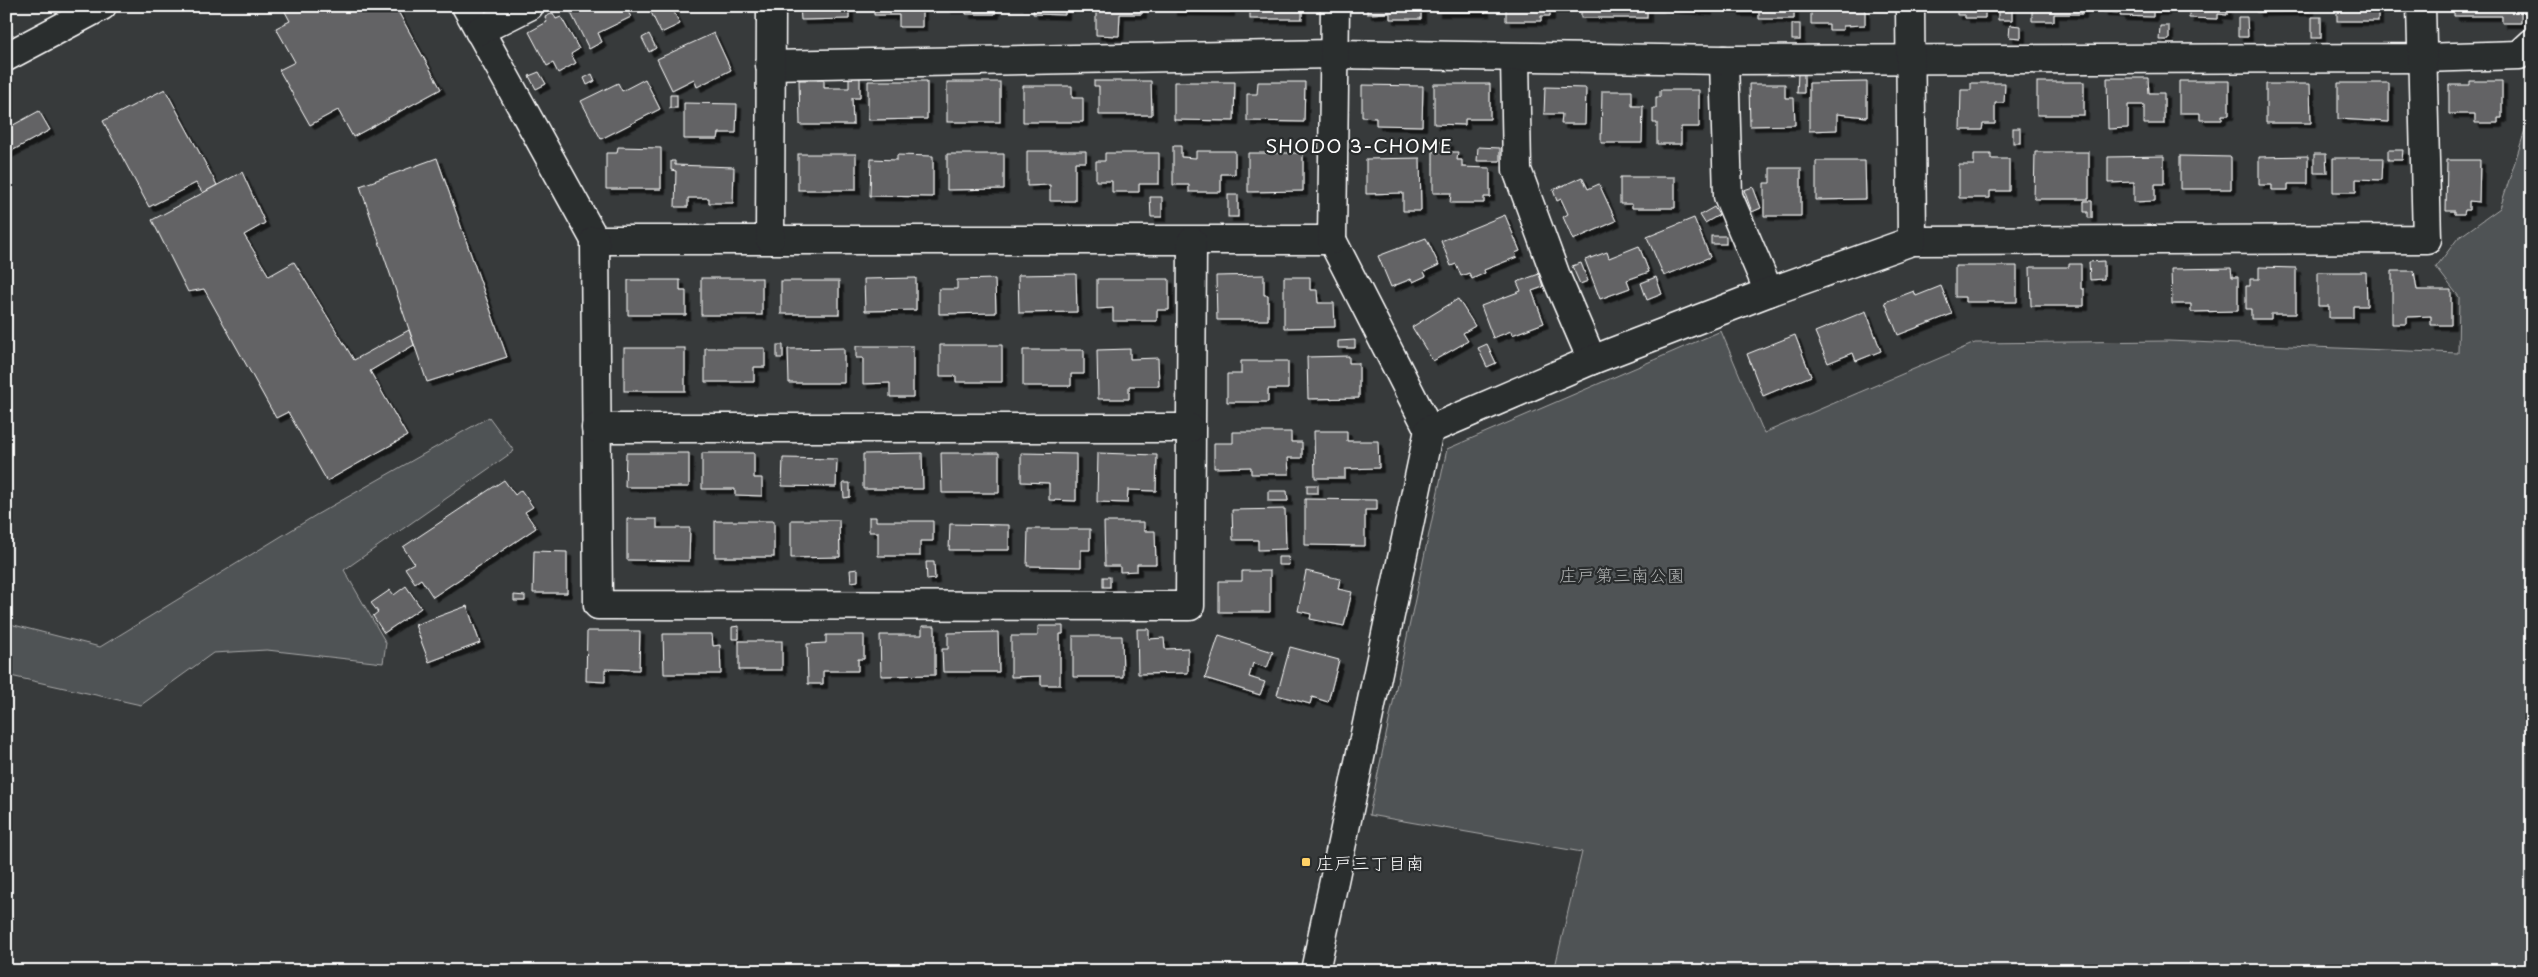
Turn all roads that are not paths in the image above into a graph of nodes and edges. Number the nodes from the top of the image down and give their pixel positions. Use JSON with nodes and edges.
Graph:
{"nodes":[{"id":1,"x":102,"y":6,"type":"edge"},
{"id":2,"x":466,"y":6,"type":"edge"},
{"id":3,"x":529,"y":6,"type":"edge"},
{"id":4,"x":771,"y":6,"type":"edge"},
{"id":5,"x":1335,"y":6,"type":"edge"},
{"id":6,"x":1910,"y":6,"type":"edge"},
{"id":7,"x":2421,"y":6,"type":"edge"},
{"id":8,"x":479,"y":31,"type":"junction"},
{"id":9,"x":2532,"y":43,"type":"edge"},
{"id":10,"x":1334,"y":54,"type":"junction"},
{"id":11,"x":6,"y":57,"type":"edge"},
{"id":12,"x":1514,"y":58,"type":"junction"},
{"id":13,"x":2422,"y":58,"type":"junction"},
{"id":14,"x":1910,"y":59,"type":"junction"},
{"id":15,"x":1724,"y":60,"type":"junction"},
{"id":16,"x":770,"y":65,"type":"junction"},
{"id":17,"x":770,"y":239,"type":"junction"},
{"id":18,"x":595,"y":240,"type":"junction"},
{"id":19,"x":1332,"y":240,"type":"junction"},
{"id":20,"x":1192,"y":241,"type":"junction"},
{"id":21,"x":1912,"y":241,"type":"junction"},
{"id":22,"x":1769,"y":292,"type":"junction"},
{"id":23,"x":1592,"y":360,"type":"junction"},
{"id":24,"x":596,"y":428,"type":"junction"},
{"id":25,"x":1190,"y":428,"type":"junction"},
{"id":26,"x":1429,"y":430,"type":"junction"},
{"id":27,"x":1315,"y":971,"type":"edge"}],
"edges":[{"from":1,"to":11,"type":"street"},
{"from":2,"to":8,"type":"street"},
{"from":3,"to":8,"type":"street"},
{"from":4,"to":16,"type":"street"},
{"from":5,"to":10,"type":"street"},
{"from":6,"to":14,"type":"street"},
{"from":7,"to":13,"type":"street"},
{"from":8,"to":18,"type":"street"},
{"from":9,"to":13,"type":"street"},
{"from":10,"to":12,"type":"street"},
{"from":10,"to":16,"type":"street"},
{"from":10,"to":19,"type":"street"},
{"from":12,"to":15,"type":"street"},
{"from":12,"to":23,"type":"street"},
{"from":13,"to":14,"type":"street"},
{"from":13,"to":21,"type":"street"},
{"from":14,"to":15,"type":"street"},
{"from":14,"to":21,"type":"street"},
{"from":15,"to":22,"type":"street"},
{"from":16,"to":17,"type":"street"},
{"from":17,"to":18,"type":"street"},
{"from":17,"to":20,"type":"street"},
{"from":18,"to":24,"type":"street"},
{"from":19,"to":20,"type":"street"},
{"from":19,"to":26,"type":"street"},
{"from":20,"to":25,"type":"street"},
{"from":21,"to":22,"type":"street"},
{"from":22,"to":23,"type":"street"},
{"from":23,"to":26,"type":"street"},
{"from":24,"to":25,"type":"street"},
{"from":24,"to":25,"type":"street"},
{"from":26,"to":27,"type":"street"}]}
